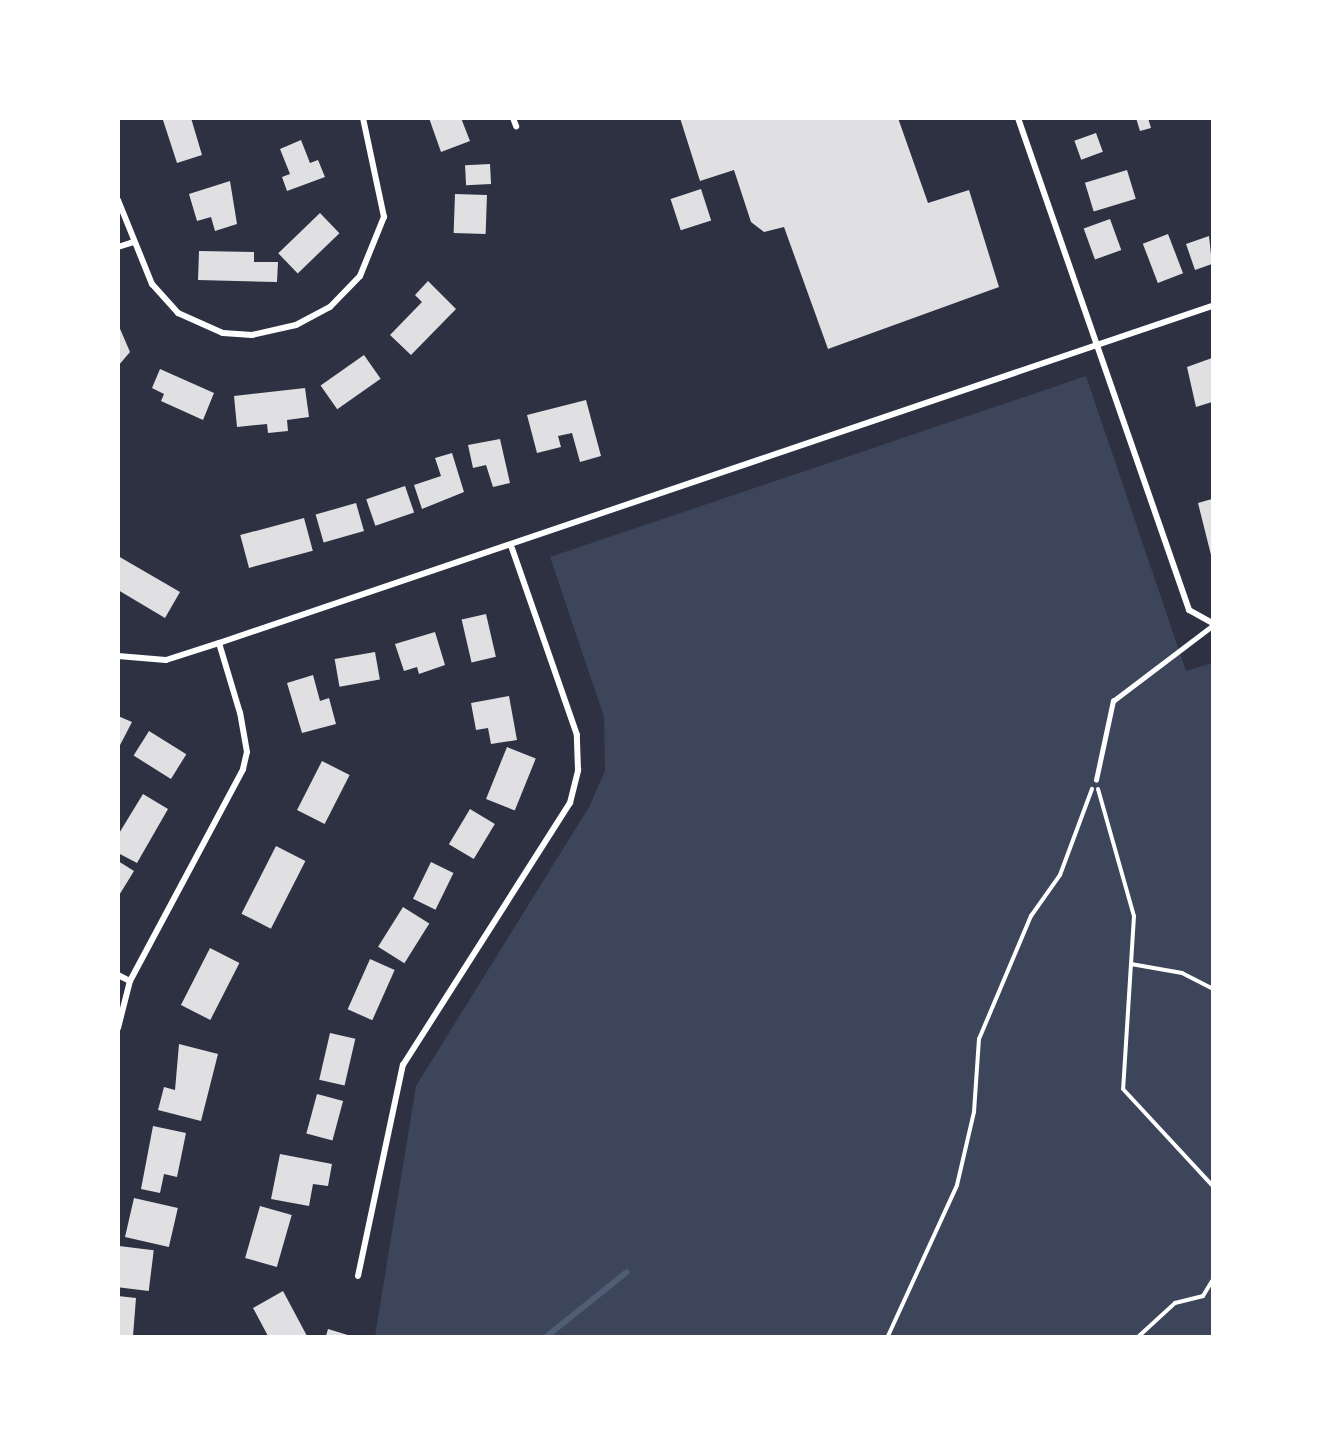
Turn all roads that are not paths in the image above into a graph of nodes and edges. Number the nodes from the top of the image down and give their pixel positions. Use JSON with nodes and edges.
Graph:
{"nodes":[{"id":1,"x":363,"y":118,"type":"edge"},
{"id":2,"x":513,"y":118,"type":"edge"},
{"id":3,"x":1018,"y":118,"type":"edge"},
{"id":4,"x":516,"y":126,"type":"dead end"},
{"id":5,"x":118,"y":200,"type":"edge"},
{"id":6,"x":133,"y":242,"type":"junction"},
{"id":7,"x":118,"y":247,"type":"edge"},
{"id":8,"x":1212,"y":306,"type":"edge"},
{"id":9,"x":1099,"y":346,"type":"junction"},
{"id":10,"x":512,"y":548,"type":"junction"},
{"id":11,"x":1212,"y":625,"type":"edge"},
{"id":12,"x":219,"y":643,"type":"junction"},
{"id":13,"x":118,"y":656,"type":"edge"},
{"id":14,"x":1096,"y":780,"type":"road end"},
{"id":15,"x":118,"y":975,"type":"edge"},
{"id":16,"x":130,"y":981,"type":"junction"},
{"id":17,"x":118,"y":1028,"type":"edge"},
{"id":18,"x":358,"y":1276,"type":"dead end"}],
"edges":[{"from":1,"to":6,"type":"street"},
{"from":2,"to":4,"type":"street"},
{"from":3,"to":9,"type":"street"},
{"from":5,"to":6,"type":"street"},
{"from":6,"to":7,"type":"street"},
{"from":8,"to":9,"type":"street"},
{"from":9,"to":10,"type":"street"},
{"from":9,"to":11,"type":"street"},
{"from":10,"to":12,"type":"street"},
{"from":10,"to":18,"type":"street"},
{"from":11,"to":14,"type":"lane"},
{"from":12,"to":13,"type":"street"},
{"from":12,"to":16,"type":"street"},
{"from":15,"to":16,"type":"street"},
{"from":16,"to":17,"type":"street"}]}
